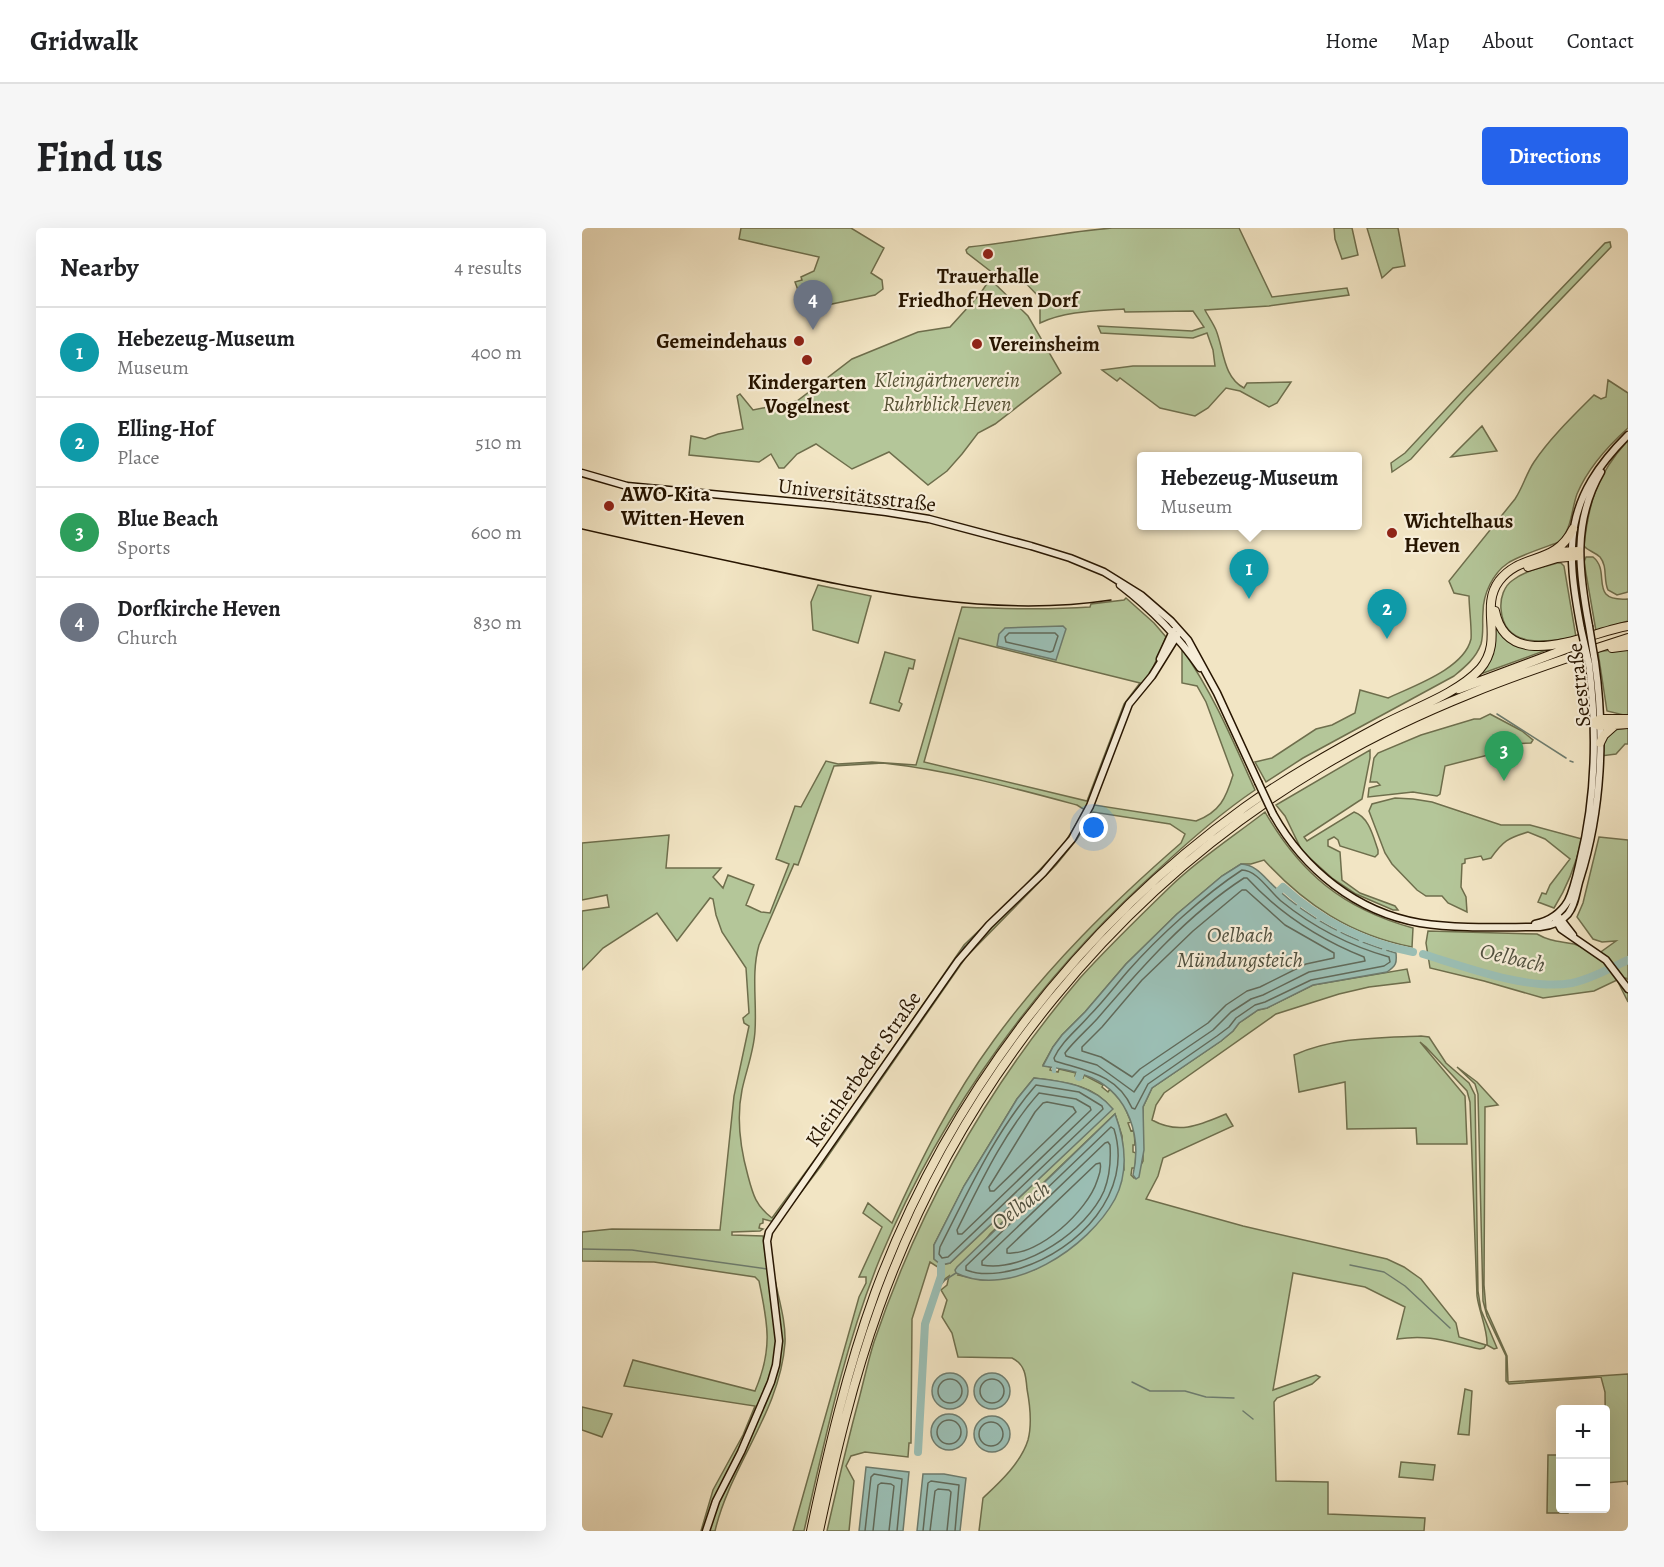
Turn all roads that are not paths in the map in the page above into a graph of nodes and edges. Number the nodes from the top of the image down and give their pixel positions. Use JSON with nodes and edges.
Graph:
{"nodes":[{"id":1,"x":1628,"y":435,"type":"edge"},
{"id":2,"x":1618,"y":445,"type":"junction"},
{"id":3,"x":582,"y":468,"type":"edge"},
{"id":4,"x":582,"y":473,"type":"edge"},
{"id":5,"x":603,"y":481,"type":"junction"},
{"id":6,"x":1573,"y":529,"type":"junction"},
{"id":7,"x":1553,"y":552,"type":"junction"},
{"id":8,"x":1575,"y":553,"type":"junction"},
{"id":9,"x":1100,"y":571,"type":"junction"},
{"id":10,"x":1628,"y":627,"type":"edge"},
{"id":11,"x":1178,"y":628,"type":"junction"},
{"id":12,"x":1174,"y":635,"type":"junction"},
{"id":13,"x":1628,"y":638,"type":"edge"},
{"id":14,"x":1628,"y":646,"type":"edge"},
{"id":15,"x":1557,"y":661,"type":"junction"},
{"id":16,"x":1592,"y":663,"type":"junction"},
{"id":17,"x":1217,"y":693,"type":"junction"},
{"id":18,"x":1440,"y":696,"type":"junction"},
{"id":19,"x":1628,"y":719,"type":"edge"},
{"id":20,"x":1598,"y":723,"type":"junction"},
{"id":21,"x":1628,"y":724,"type":"edge"},
{"id":22,"x":1615,"y":725,"type":"junction"},
{"id":23,"x":1600,"y":743,"type":"junction"},
{"id":24,"x":1558,"y":919,"type":"junction"},
{"id":25,"x":1628,"y":988,"type":"edge"},
{"id":26,"x":706,"y":1531,"type":"edge"},
{"id":27,"x":811,"y":1531,"type":"edge"},
{"id":28,"x":819,"y":1531,"type":"edge"}],
"edges":[{"from":1,"to":2,"type":"street","name":"Seestraße"},
{"from":2,"to":6,"type":"street","name":"Seestraße"},
{"from":2,"to":8,"type":"street","name":"Seestraße"},
{"from":3,"to":5,"type":"street","name":"Universitätsstraße"},
{"from":4,"to":5,"type":"street","name":"Universitätsstraße"},
{"from":5,"to":9,"type":"street","name":"Universitätsstraße"},
{"from":6,"to":7,"type":"highway"},
{"from":6,"to":8,"type":"street","name":"Seestraße"},
{"from":7,"to":8,"type":"highway"},
{"from":7,"to":18,"type":"highway"},
{"from":8,"to":10,"type":"highway"},
{"from":8,"to":16,"type":"street","name":"Seestraße","bridge":true},
{"from":8,"to":16,"type":"street","name":"Seestraße","bridge":true},
{"from":9,"to":11,"type":"street","name":"Universitätsstraße"},
{"from":9,"to":12,"type":"street","name":"Universitätsstraße"},
{"from":10,"to":18,"type":"highway"},
{"from":11,"to":12,"type":"street","name":"Kleinherbeder Straße"},
{"from":11,"to":17,"type":"street","name":"Universitätsstraße"},
{"from":12,"to":17,"type":"street","name":"Universitätsstraße"},
{"from":12,"to":26,"type":"street","name":"Kleinherbeder Straße"},
{"from":13,"to":15,"type":"highway"},
{"from":14,"to":15,"type":"highway"},
{"from":15,"to":28,"type":"highway"},
{"from":16,"to":20,"type":"street","name":"Seestraße"},
{"from":17,"to":24,"type":"street","name":"Universitätsstraße","bridge":true},
{"from":18,"to":27,"type":"highway"},
{"from":19,"to":20,"type":"highway"},
{"from":20,"to":22,"type":"highway"},
{"from":20,"to":23,"type":"street","name":"Seestraße"},
{"from":20,"to":24,"type":"street","name":"Seestraße"},
{"from":21,"to":22,"type":"highway"},
{"from":22,"to":23,"type":"highway"},
{"from":23,"to":24,"type":"street","name":"Seestraße"},
{"from":24,"to":25,"type":"street"}]}
